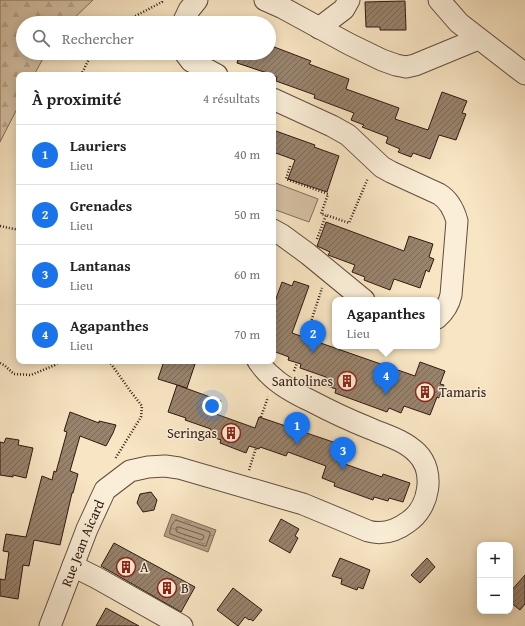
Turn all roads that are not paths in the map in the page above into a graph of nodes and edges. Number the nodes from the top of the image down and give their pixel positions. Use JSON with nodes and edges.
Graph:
{"nodes":[{"id":1,"x":197,"y":0,"type":"edge"},
{"id":2,"x":265,"y":0,"type":"edge"},
{"id":3,"x":349,"y":0,"type":"edge"},
{"id":4,"x":439,"y":0,"type":"edge"},
{"id":5,"x":186,"y":16,"type":"edge"},
{"id":6,"x":319,"y":28,"type":"junction"},
{"id":7,"x":478,"y":39,"type":"junction"},
{"id":8,"x":190,"y":60,"type":"edge"},
{"id":9,"x":211,"y":72,"type":"edge"},
{"id":10,"x":525,"y":74,"type":"edge"},
{"id":11,"x":276,"y":100,"type":"edge"},
{"id":12,"x":276,"y":232,"type":"edge"},
{"id":13,"x":360,"y":297,"type":"edge"},
{"id":14,"x":440,"y":315,"type":"edge"},
{"id":15,"x":261,"y":364,"type":"edge"},
{"id":16,"x":73,"y":566,"type":"junction"},
{"id":17,"x":50,"y":626,"type":"edge"},
{"id":18,"x":182,"y":626,"type":"edge"}],
"edges":[{"from":1,"to":5,"type":"street"},
{"from":2,"to":6,"type":"street"},
{"from":3,"to":6,"type":"street"},
{"from":4,"to":7,"type":"street"},
{"from":6,"to":7,"type":"street"},
{"from":7,"to":10,"type":"street"},
{"from":8,"to":9,"type":"street"},
{"from":11,"to":14,"type":"street"},
{"from":12,"to":13,"type":"street"},
{"from":15,"to":16,"type":"street","name":"Rue Jean Aicard"},
{"from":16,"to":17,"type":"street","name":"Rue Jean Aicard"},
{"from":16,"to":18,"type":"street"}]}
